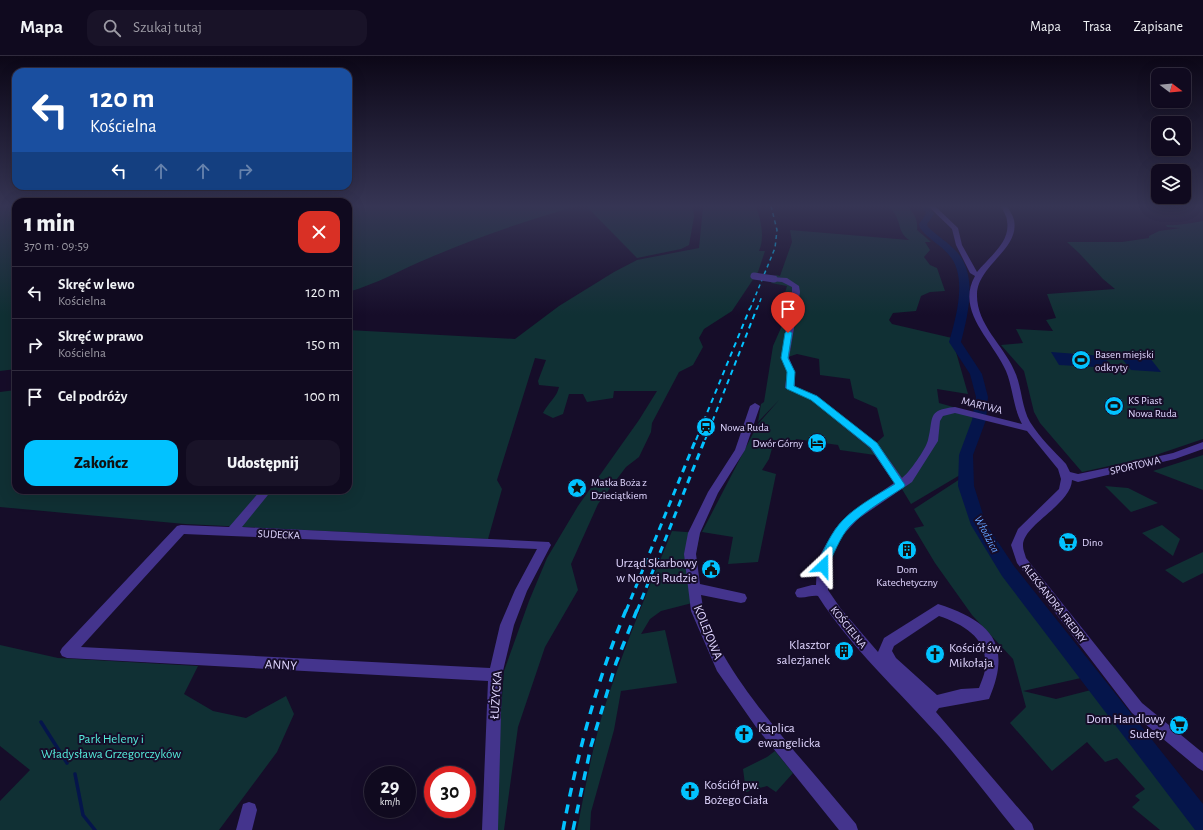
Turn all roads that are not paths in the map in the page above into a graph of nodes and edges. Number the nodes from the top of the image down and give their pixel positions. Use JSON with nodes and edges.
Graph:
{"nodes":[{"id":1,"x":958,"y":242,"type":"edge"},
{"id":2,"x":1006,"y":242,"type":"edge"},
{"id":3,"x":979,"y":275,"type":"junction"},
{"id":4,"x":754,"y":276,"type":"dead end"},
{"id":5,"x":755,"y":406,"type":"dead end"},
{"id":6,"x":1030,"y":429,"type":"junction"},
{"id":7,"x":1203,"y":445,"type":"edge"},
{"id":8,"x":1066,"y":476,"type":"junction"},
{"id":9,"x":900,"y":485,"type":"junction"},
{"id":10,"x":264,"y":494,"type":"edge"},
{"id":11,"x":231,"y":532,"type":"junction"},
{"id":12,"x":545,"y":545,"type":"joint"},
{"id":13,"x":694,"y":588,"type":"junction"},
{"id":14,"x":822,"y":591,"type":"junction"},
{"id":15,"x":801,"y":594,"type":"dead end"},
{"id":16,"x":741,"y":598,"type":"dead end"},
{"id":17,"x":67,"y":652,"type":"joint"},
{"id":18,"x":495,"y":675,"type":"junction"},
{"id":19,"x":930,"y":706,"type":"junction"},
{"id":20,"x":1203,"y":763,"type":"edge"},
{"id":21,"x":249,"y":810,"type":"dead end"},
{"id":22,"x":244,"y":830,"type":"edge"},
{"id":23,"x":490,"y":830,"type":"edge"},
{"id":24,"x":850,"y":830,"type":"edge"},
{"id":25,"x":1026,"y":830,"type":"edge"}],
"edges":[{"from":1,"to":3,"type":"street"},
{"from":2,"to":3,"type":"street"},
{"from":3,"to":6,"type":"street"},
{"from":4,"to":9,"type":"street","bridge":true},
{"from":5,"to":13,"type":"street","name":"KOLEJOWA"},
{"from":6,"to":8,"type":"street"},
{"from":6,"to":9,"type":"street","name":"MARTWA"},
{"from":7,"to":8,"type":"street","name":"SPORTOWA"},
{"from":8,"to":20,"type":"street","name":"ALEKSANDRA FREDRY"},
{"from":9,"to":14,"type":"street"},
{"from":10,"to":11,"type":"street"},
{"from":11,"to":12,"type":"street","name":"SUDECKA"},
{"from":11,"to":17,"type":"street","name":"SUDECKA"},
{"from":12,"to":18,"type":"street","name":"ŁUŻYCKA"},
{"from":13,"to":16,"type":"street"},
{"from":13,"to":24,"type":"street","name":"KOLEJOWA"},
{"from":14,"to":15,"type":"street"},
{"from":14,"to":19,"type":"street","name":"KOŚCIELNA"},
{"from":17,"to":18,"type":"street","name":"ANNY"},
{"from":18,"to":23,"type":"street","name":"ŁUŻYCKA"},
{"from":19,"to":19,"type":"street"},
{"from":19,"to":25,"type":"street","name":"KOŚCIELNA"},
{"from":21,"to":22,"type":"street"}]}
